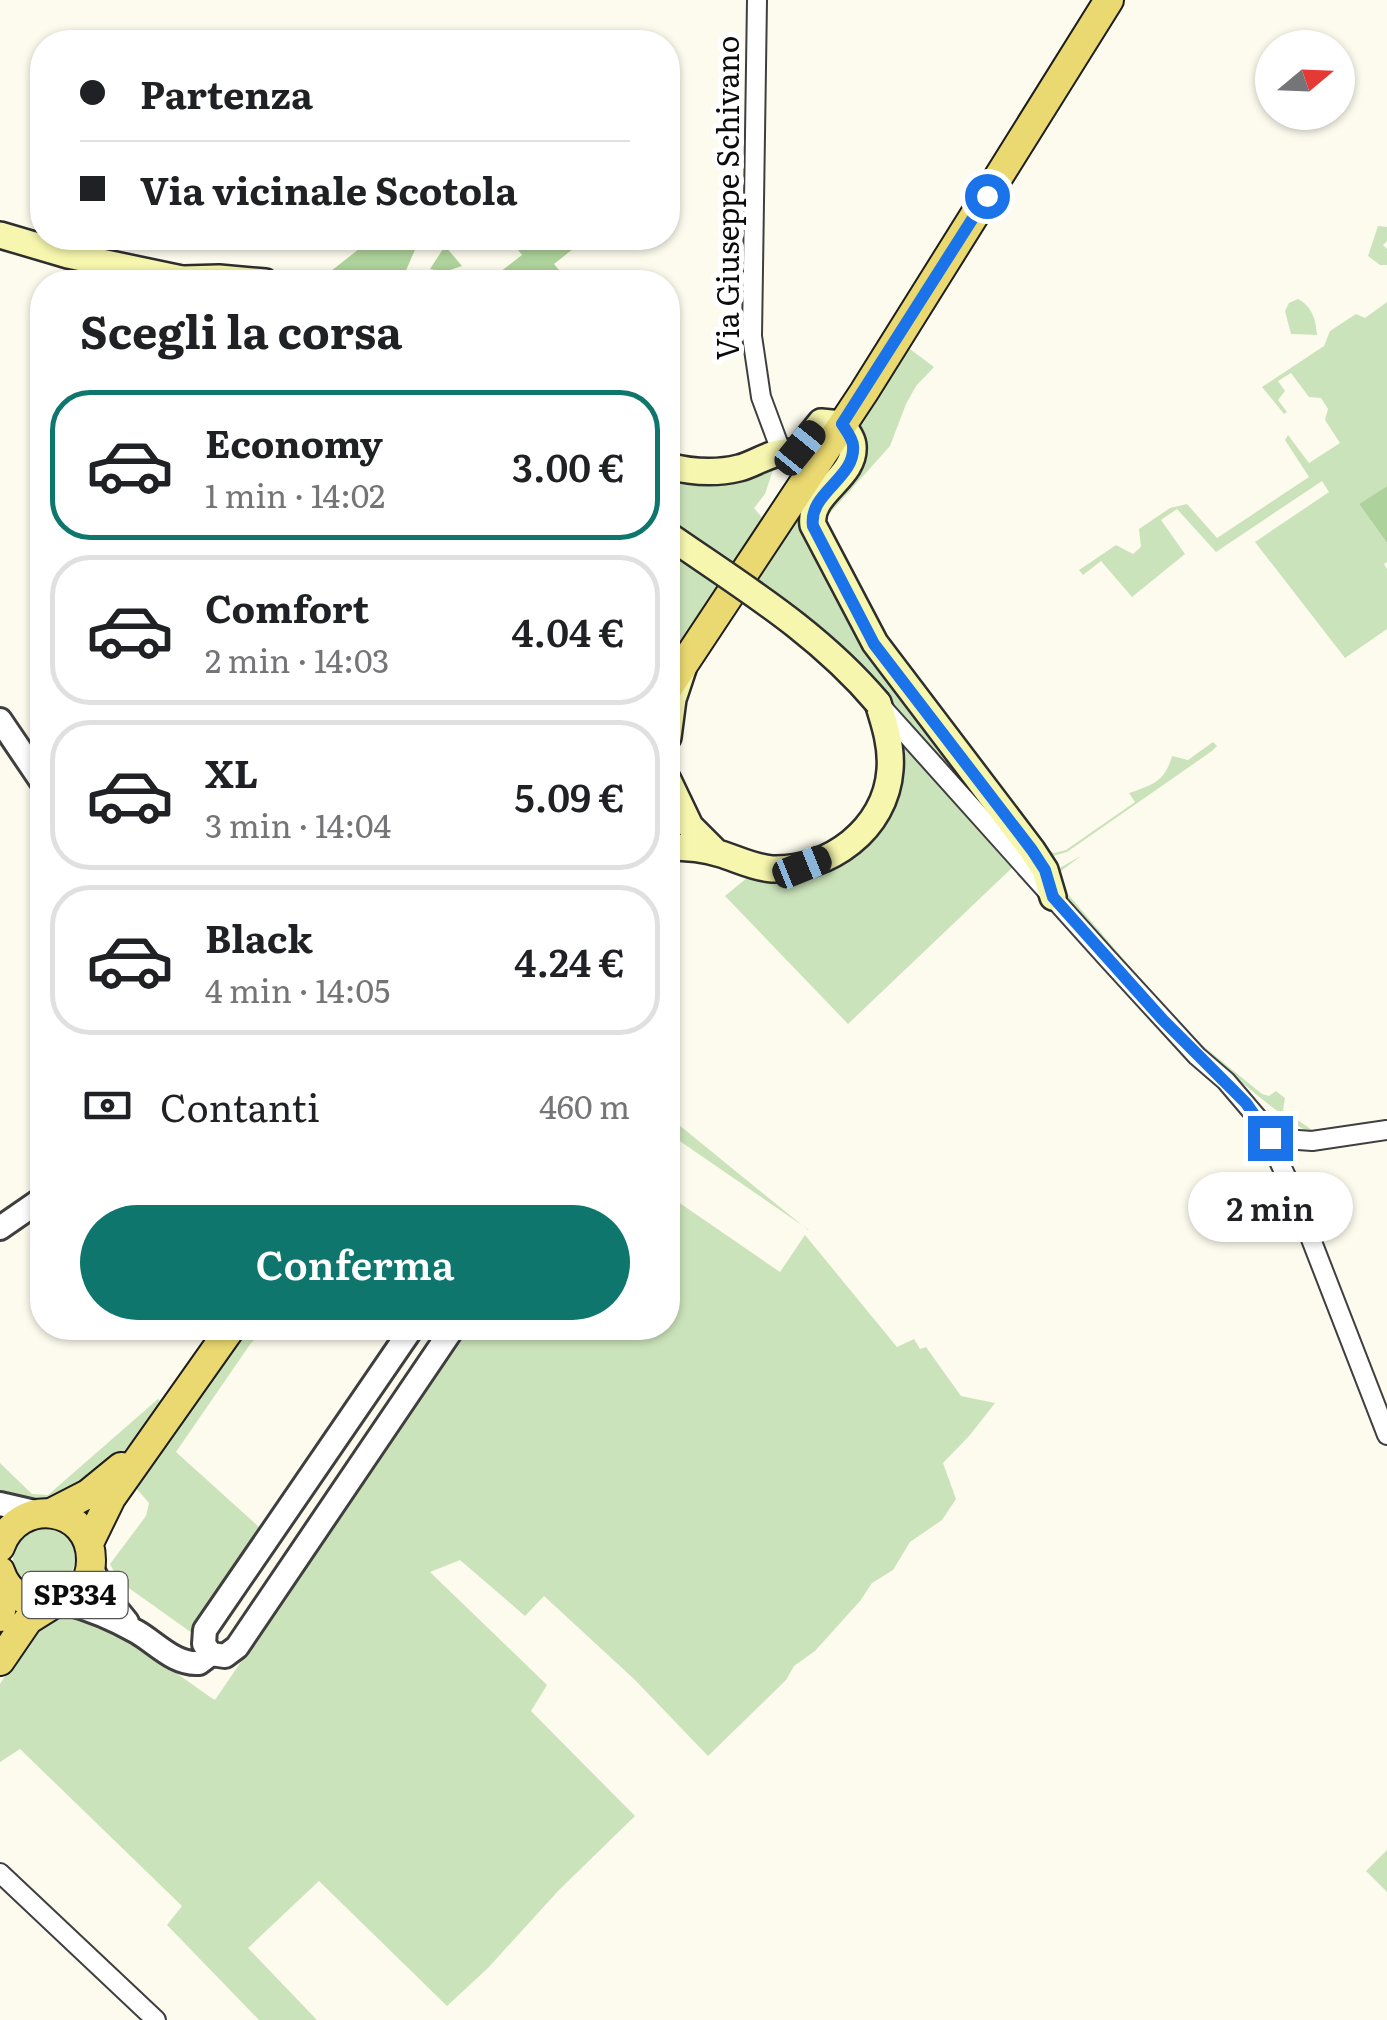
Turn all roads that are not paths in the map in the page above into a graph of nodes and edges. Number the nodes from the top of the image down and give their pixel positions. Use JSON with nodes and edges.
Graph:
{"nodes":[{"id":1,"x":758,"y":0,"type":"edge"},
{"id":2,"x":1109,"y":0,"type":"edge"},
{"id":3,"x":0,"y":236,"type":"edge"},
{"id":4,"x":30,"y":244,"type":"edge"},
{"id":5,"x":50,"y":250,"type":"edge"},
{"id":6,"x":139,"y":270,"type":"edge"},
{"id":7,"x":842,"y":424,"type":"junction"},
{"id":8,"x":781,"y":451,"type":"junction"},
{"id":9,"x":680,"y":469,"type":"edge"},
{"id":10,"x":680,"y":543,"type":"edge"},
{"id":11,"x":680,"y":670,"type":"edge"},
{"id":12,"x":878,"y":703,"type":"junction"},
{"id":13,"x":0,"y":720,"type":"edge"},
{"id":14,"x":30,"y":764,"type":"edge"},
{"id":15,"x":680,"y":805,"type":"edge"},
{"id":16,"x":680,"y":846,"type":"edge"},
{"id":17,"x":716,"y":852,"type":"junction"},
{"id":18,"x":1053,"y":897,"type":"junction"},
{"id":19,"x":1387,"y":1130,"type":"edge"},
{"id":20,"x":1270,"y":1138,"type":"junction"},
{"id":21,"x":30,"y":1207,"type":"edge"},
{"id":22,"x":0,"y":1228,"type":"edge"},
{"id":23,"x":222,"y":1340,"type":"edge"},
{"id":24,"x":404,"y":1340,"type":"edge"},
{"id":25,"x":446,"y":1340,"type":"edge"},
{"id":26,"x":1387,"y":1436,"type":"edge"},
{"id":27,"x":149,"y":1443,"type":"junction"},
{"id":28,"x":300,"y":1488,"type":"junction"},
{"id":29,"x":0,"y":1504,"type":"edge"},
{"id":30,"x":332,"y":1510,"type":"junction"},
{"id":31,"x":45,"y":1513,"type":"junction"},
{"id":32,"x":0,"y":1548,"type":"edge"},
{"id":33,"x":90,"y":1555,"type":"junction"},
{"id":34,"x":0,"y":1573,"type":"edge"},
{"id":35,"x":58,"y":1603,"type":"junction"},
{"id":36,"x":0,"y":1617,"type":"edge"},
{"id":37,"x":137,"y":1632,"type":"junction"},
{"id":38,"x":212,"y":1654,"type":"junction"},
{"id":39,"x":0,"y":1661,"type":"edge"},
{"id":40,"x":0,"y":1873,"type":"edge"},
{"id":41,"x":156,"y":2020,"type":"edge"}],
"edges":[{"from":1,"to":8,"type":"street","name":"Via Giuseppe Schivano"},
{"from":2,"to":7,"type":"main road"},
{"from":3,"to":4,"type":"main road"},
{"from":5,"to":6,"type":"main road"},
{"from":7,"to":8,"type":"main road"},
{"from":7,"to":11,"type":"main road"},
{"from":7,"to":18,"type":"main road"},
{"from":8,"to":9,"type":"main road"},
{"from":10,"to":12,"type":"main road","bridge":true},
{"from":12,"to":17,"type":"main road"},
{"from":12,"to":18,"type":"street"},
{"from":13,"to":14,"type":"street"},
{"from":15,"to":17,"type":"main road"},
{"from":16,"to":17,"type":"main road"},
{"from":18,"to":20,"type":"street"},
{"from":19,"to":20,"type":"street"},
{"from":20,"to":26,"type":"street"},
{"from":21,"to":22,"type":"street"},
{"from":23,"to":27,"type":"main road","number":"SP334"},
{"from":24,"to":28,"type":"street"},
{"from":25,"to":30,"type":"street"},
{"from":27,"to":31,"type":"main road","number":"SP334"},
{"from":27,"to":33,"type":"main road","number":"SP334"},
{"from":28,"to":30,"type":"street"},
{"from":28,"to":38,"type":"street"},
{"from":29,"to":31,"type":"street"},
{"from":30,"to":38,"type":"street"},
{"from":31,"to":32,"type":"main road","number":"SP334"},
{"from":31,"to":33,"type":"main road","number":"SP334"},
{"from":33,"to":35,"type":"main road","number":"SP334"},
{"from":33,"to":37,"type":"street"},
{"from":34,"to":35,"type":"main road","number":"SP334"},
{"from":34,"to":36,"type":"main road","number":"SP334"},
{"from":35,"to":37,"type":"street"},
{"from":35,"to":39,"type":"main road","number":"SP334"},
{"from":37,"to":38,"type":"street"},
{"from":40,"to":41,"type":"street"}]}
